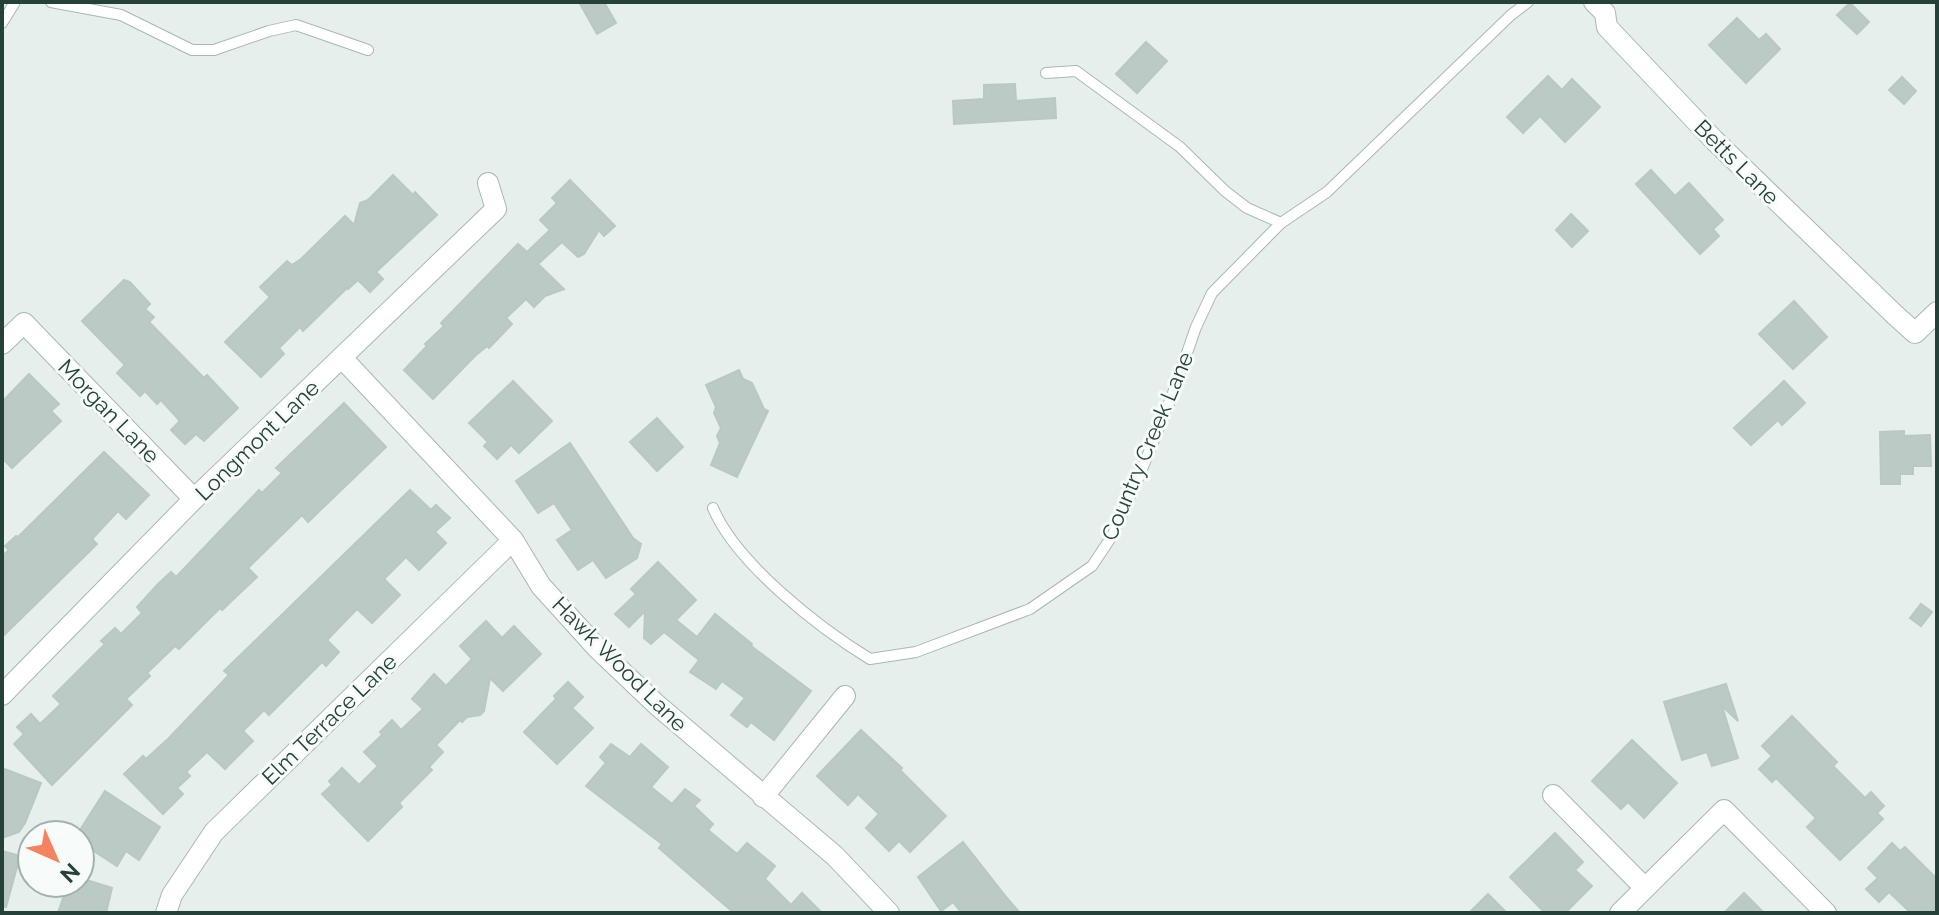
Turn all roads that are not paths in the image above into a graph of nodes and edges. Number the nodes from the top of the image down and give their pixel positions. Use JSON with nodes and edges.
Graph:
{"nodes":[{"id":1,"x":15,"y":2,"type":"edge"},
{"id":2,"x":51,"y":2,"type":"edge"},
{"id":3,"x":1528,"y":2,"type":"edge"},
{"id":4,"x":1594,"y":2,"type":"edge"},
{"id":5,"x":2,"y":23,"type":"edge"},
{"id":6,"x":368,"y":50,"type":"dead end"},
{"id":7,"x":1046,"y":73,"type":"dead end"},
{"id":8,"x":488,"y":183,"type":"dead end"},
{"id":9,"x":1281,"y":223,"type":"junction"},
{"id":10,"x":1937,"y":312,"type":"edge"},
{"id":11,"x":2,"y":344,"type":"edge"},
{"id":12,"x":342,"y":358,"type":"junction"},
{"id":13,"x":194,"y":499,"type":"junction"},
{"id":14,"x":713,"y":508,"type":"dead end"},
{"id":15,"x":513,"y":540,"type":"junction"},
{"id":16,"x":2,"y":695,"type":"edge"},
{"id":17,"x":845,"y":696,"type":"dead end"},
{"id":18,"x":1553,"y":795,"type":"dead end"},
{"id":19,"x":763,"y":797,"type":"junction"},
{"id":20,"x":1645,"y":888,"type":"junction"},
{"id":21,"x":166,"y":913,"type":"edge"},
{"id":22,"x":889,"y":913,"type":"edge"},
{"id":23,"x":1620,"y":913,"type":"edge"},
{"id":24,"x":1826,"y":913,"type":"edge"}],
"edges":[{"from":1,"to":5,"type":"lane"},
{"from":2,"to":6,"type":"lane"},
{"from":3,"to":9,"type":"lane","name":"Country Creek Lane"},
{"from":4,"to":10,"type":"street","name":"Betts Lane"},
{"from":7,"to":9,"type":"lane"},
{"from":8,"to":12,"type":"street","name":"Longmont Lane"},
{"from":9,"to":14,"type":"lane","name":"Country Creek Lane"},
{"from":11,"to":13,"type":"street","name":"Morgan Lane"},
{"from":12,"to":13,"type":"street","name":"Longmont Lane"},
{"from":12,"to":15,"type":"street","name":"Hawk Wood Lane"},
{"from":13,"to":16,"type":"street","name":"Longmont Lane"},
{"from":15,"to":19,"type":"street","name":"Hawk Wood Lane"},
{"from":15,"to":21,"type":"street","name":"Elm Terrace Lane"},
{"from":17,"to":19,"type":"street"},
{"from":18,"to":20,"type":"street"},
{"from":19,"to":22,"type":"street","name":"Hawk Wood Lane"},
{"from":20,"to":23,"type":"street"},
{"from":20,"to":24,"type":"street"}]}
